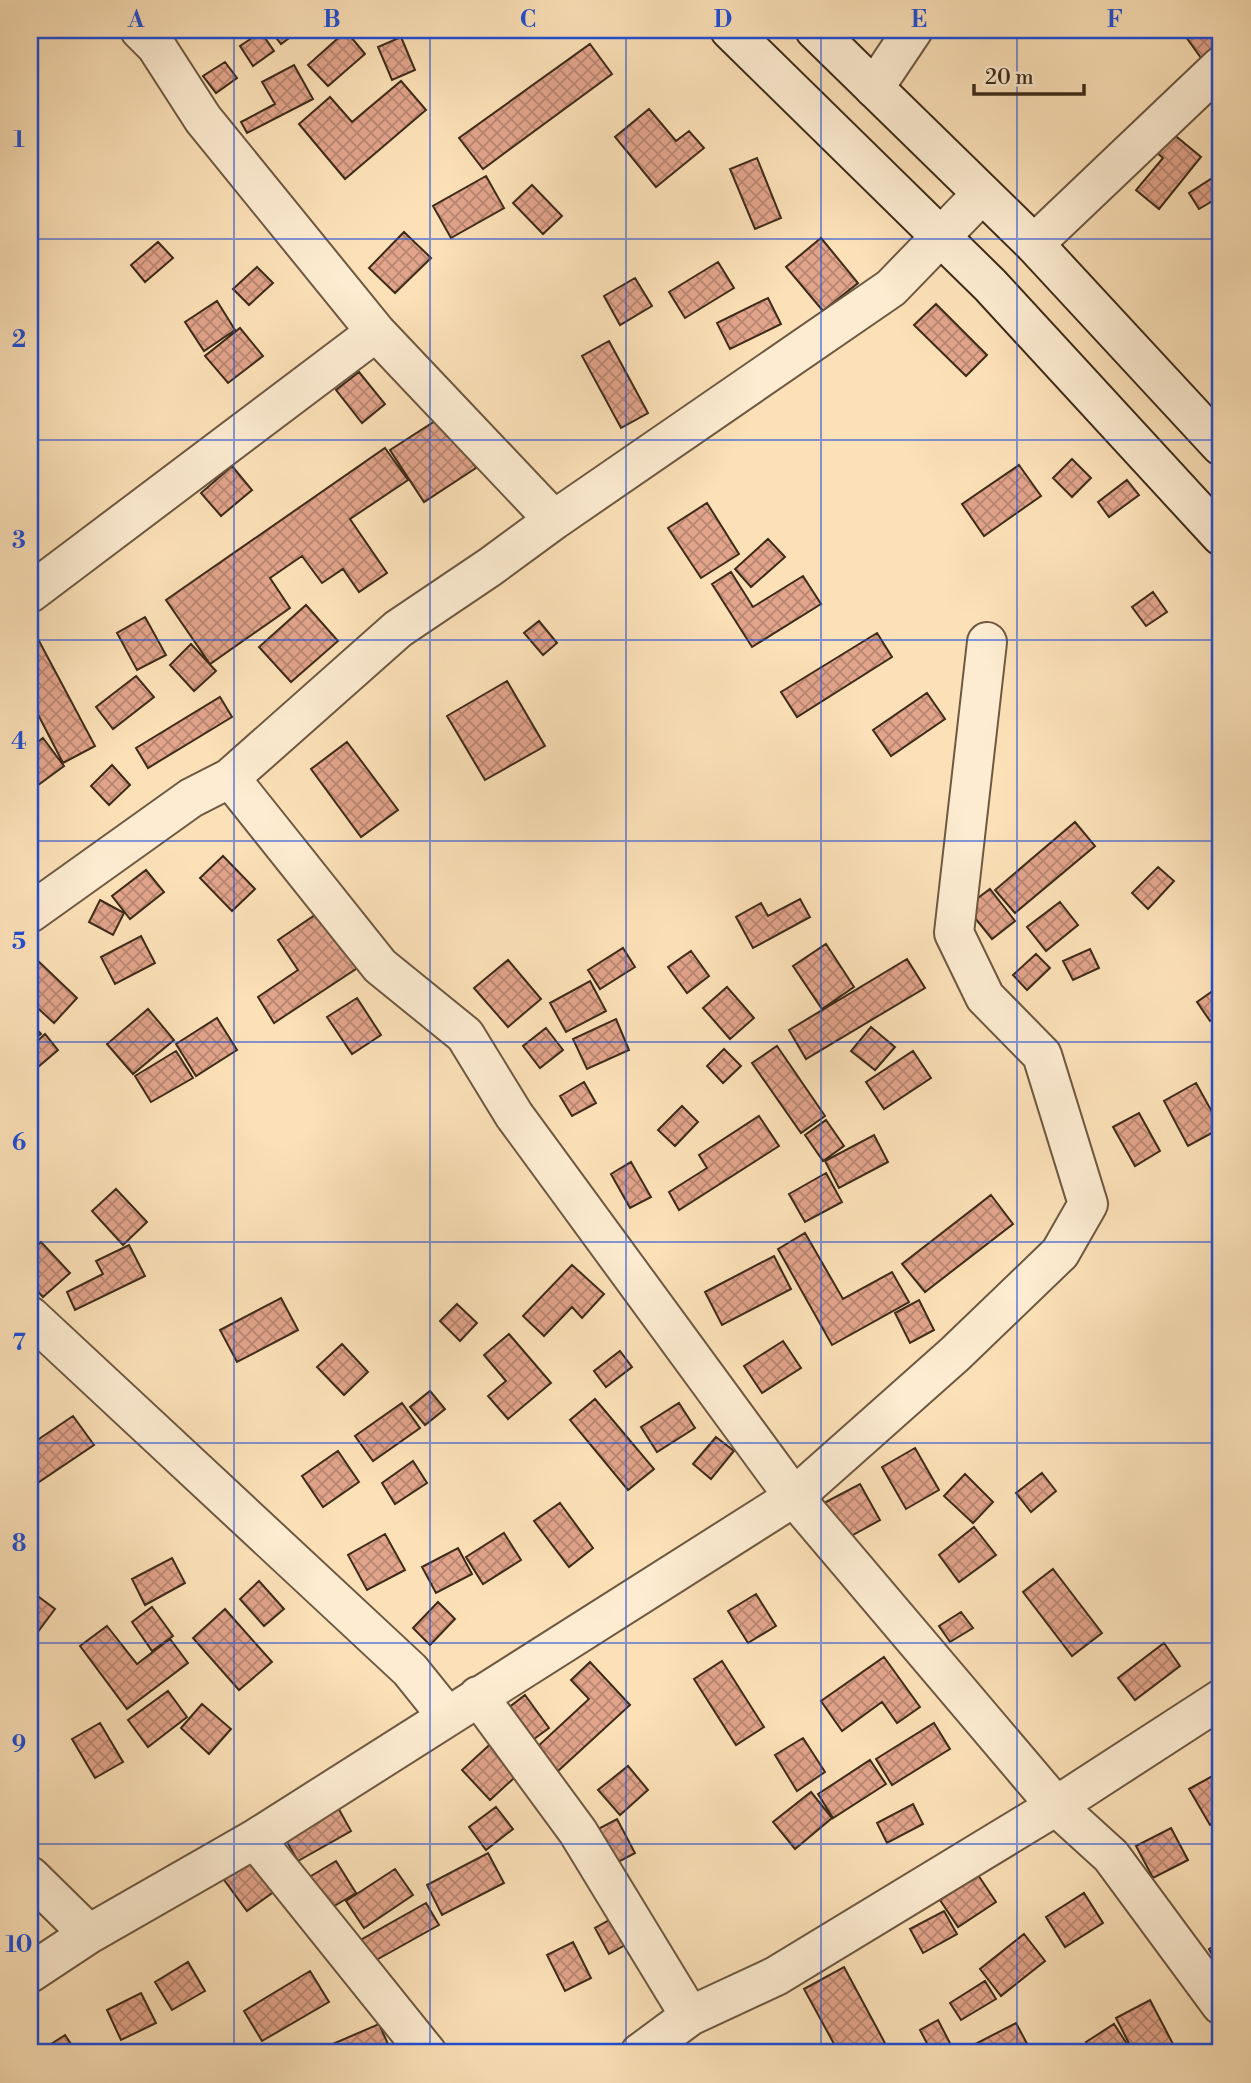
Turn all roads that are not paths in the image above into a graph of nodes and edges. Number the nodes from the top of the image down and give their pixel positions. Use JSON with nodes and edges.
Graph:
{"nodes":[{"id":1,"x":139,"y":30,"type":"edge"},
{"id":2,"x":730,"y":30,"type":"edge"},
{"id":3,"x":815,"y":30,"type":"edge"},
{"id":4,"x":913,"y":30,"type":"edge"},
{"id":5,"x":1221,"y":66,"type":"edge"},
{"id":6,"x":874,"y":88,"type":"junction"},
{"id":7,"x":982,"y":194,"type":"junction"},
{"id":8,"x":940,"y":237,"type":"junction"},
{"id":9,"x":1034,"y":244,"type":"junction"},
{"id":10,"x":376,"y":332,"type":"junction"},
{"id":11,"x":1221,"y":446,"type":"edge"},
{"id":12,"x":554,"y":520,"type":"junction"},
{"id":13,"x":1221,"y":536,"type":"edge"},
{"id":14,"x":30,"y":593,"type":"edge"},
{"id":15,"x":987,"y":642,"type":"dead end"},
{"id":16,"x":230,"y":778,"type":"junction"},
{"id":17,"x":30,"y":914,"type":"edge"},
{"id":18,"x":30,"y":1316,"type":"edge"},
{"id":19,"x":794,"y":1497,"type":"junction"},
{"id":20,"x":1221,"y":1699,"type":"edge"},
{"id":21,"x":463,"y":1706,"type":"junction"},
{"id":22,"x":1055,"y":1806,"type":"junction"},
{"id":23,"x":255,"y":1839,"type":"junction"},
{"id":24,"x":30,"y":1876,"type":"edge"},
{"id":25,"x":89,"y":1934,"type":"junction"},
{"id":26,"x":30,"y":1973,"type":"edge"},
{"id":27,"x":1221,"y":2005,"type":"edge"},
{"id":28,"x":690,"y":2016,"type":"junction"},
{"id":29,"x":427,"y":2053,"type":"edge"},
{"id":30,"x":640,"y":2053,"type":"edge"}],
"edges":[{"from":1,"to":10,"type":"street"},
{"from":2,"to":8,"type":"street"},
{"from":3,"to":6,"type":"street"},
{"from":4,"to":6,"type":"street"},
{"from":5,"to":9,"type":"street"},
{"from":6,"to":7,"type":"street"},
{"from":7,"to":8,"type":"street"},
{"from":7,"to":9,"type":"street"},
{"from":8,"to":12,"type":"street"},
{"from":8,"to":13,"type":"street"},
{"from":9,"to":11,"type":"street"},
{"from":10,"to":12,"type":"street"},
{"from":10,"to":14,"type":"street"},
{"from":12,"to":16,"type":"street"},
{"from":15,"to":19,"type":"street"},
{"from":16,"to":17,"type":"street"},
{"from":16,"to":19,"type":"street"},
{"from":18,"to":21,"type":"street"},
{"from":19,"to":21,"type":"street"},
{"from":19,"to":22,"type":"street"},
{"from":20,"to":22,"type":"street"},
{"from":21,"to":23,"type":"street"},
{"from":21,"to":28,"type":"street"},
{"from":22,"to":27,"type":"street"},
{"from":22,"to":28,"type":"street"},
{"from":23,"to":25,"type":"street"},
{"from":23,"to":29,"type":"street"},
{"from":24,"to":25,"type":"street"},
{"from":25,"to":26,"type":"street"},
{"from":28,"to":30,"type":"street"}]}
